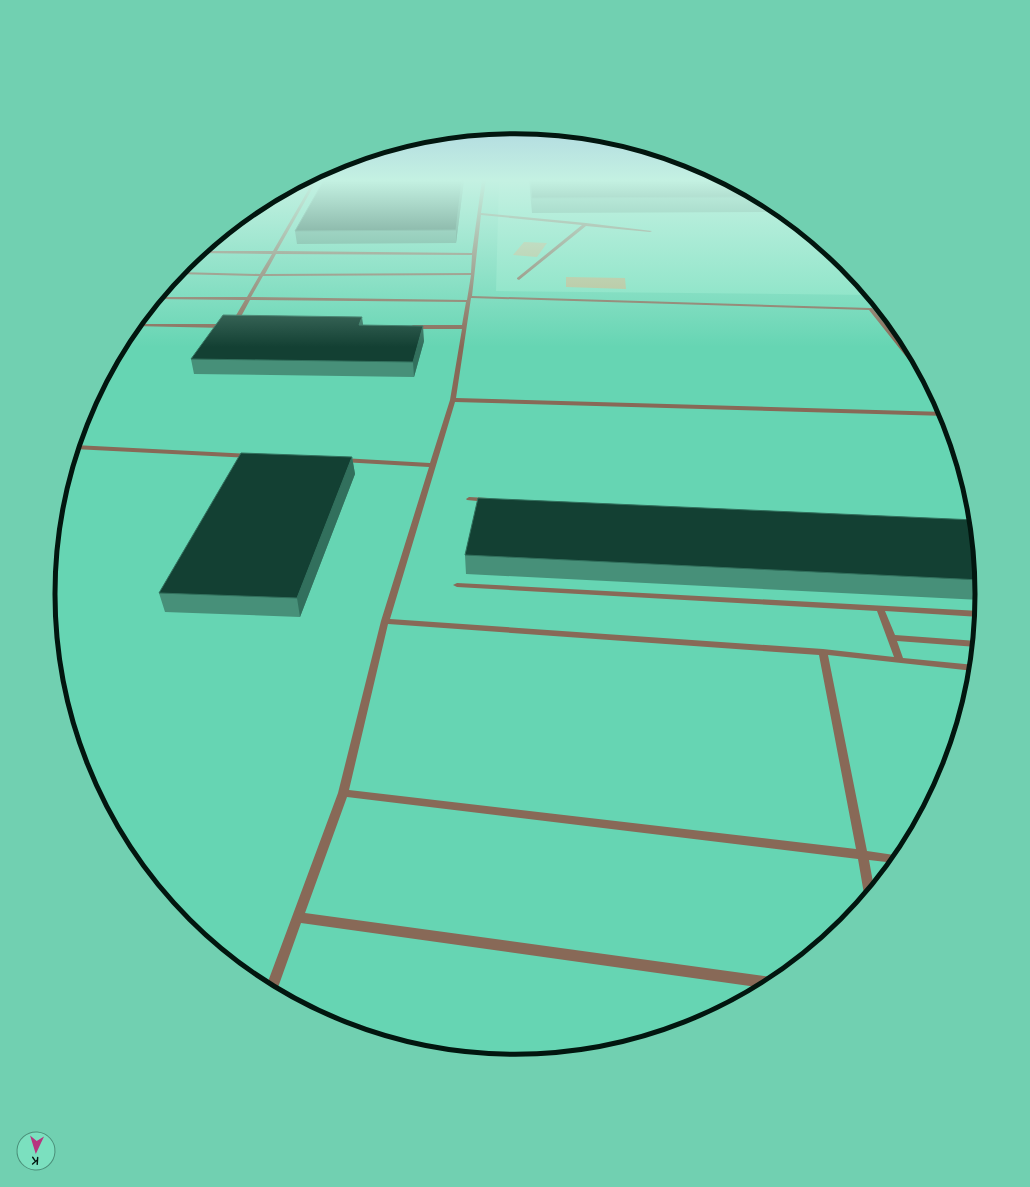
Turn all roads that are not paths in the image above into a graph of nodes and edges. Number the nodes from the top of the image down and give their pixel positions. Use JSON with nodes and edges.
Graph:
{"nodes":[{"id":1,"x":285,"y":235,"type":"edge"},
{"id":2,"x":476,"y":235,"type":"edge"},
{"id":3,"x":572,"y":235,"type":"edge"},
{"id":4,"x":208,"y":252,"type":"edge"},
{"id":5,"x":275,"y":253,"type":"junction"},
{"id":6,"x":474,"y":254,"type":"junction"},
{"id":7,"x":185,"y":273,"type":"edge"},
{"id":8,"x":473,"y":274,"type":"junction"},
{"id":9,"x":262,"y":275,"type":"junction"},
{"id":10,"x":518,"y":279,"type":"dead end"},
{"id":11,"x":162,"y":298,"type":"edge"},
{"id":12,"x":469,"y":299,"type":"junction"},
{"id":13,"x":248,"y":300,"type":"junction"},
{"id":14,"x":142,"y":325,"type":"edge"},
{"id":15,"x":233,"y":326,"type":"junction"},
{"id":16,"x":241,"y":326,"type":"edge"},
{"id":17,"x":408,"y":327,"type":"edge"},
{"id":18,"x":464,"y":328,"type":"junction"},
{"id":19,"x":908,"y":356,"type":"edge"},
{"id":20,"x":453,"y":400,"type":"junction"},
{"id":21,"x":939,"y":414,"type":"edge"},
{"id":22,"x":79,"y":447,"type":"edge"},
{"id":23,"x":258,"y":456,"type":"edge"},
{"id":24,"x":337,"y":460,"type":"edge"},
{"id":25,"x":433,"y":465,"type":"junction"},
{"id":26,"x":469,"y":499,"type":"dead end"},
{"id":27,"x":493,"y":500,"type":"edge"},
{"id":28,"x":457,"y":585,"type":"dead end"},
{"id":29,"x":880,"y":608,"type":"junction"},
{"id":30,"x":974,"y":614,"type":"edge"},
{"id":31,"x":385,"y":620,"type":"junction"},
{"id":32,"x":892,"y":638,"type":"junction"},
{"id":33,"x":972,"y":644,"type":"edge"},
{"id":34,"x":823,"y":652,"type":"junction"},
{"id":35,"x":900,"y":660,"type":"junction"},
{"id":36,"x":969,"y":667,"type":"edge"},
{"id":37,"x":343,"y":793,"type":"junction"},
{"id":38,"x":862,"y":856,"type":"junction"},
{"id":39,"x":891,"y":858,"type":"edge"},
{"id":40,"x":869,"y":888,"type":"edge"},
{"id":41,"x":298,"y":917,"type":"junction"},
{"id":42,"x":762,"y":982,"type":"edge"},
{"id":43,"x":273,"y":985,"type":"edge"}],
"edges":[{"from":1,"to":5,"type":"street"},
{"from":2,"to":6,"type":"street"},
{"from":3,"to":10,"type":"street"},
{"from":4,"to":5,"type":"street"},
{"from":5,"to":6,"type":"street"},
{"from":5,"to":9,"type":"street"},
{"from":6,"to":8,"type":"street"},
{"from":7,"to":9,"type":"street"},
{"from":8,"to":9,"type":"street"},
{"from":8,"to":12,"type":"street"},
{"from":9,"to":13,"type":"street"},
{"from":11,"to":13,"type":"street"},
{"from":12,"to":13,"type":"street"},
{"from":12,"to":18,"type":"street"},
{"from":12,"to":19,"type":"street"},
{"from":13,"to":15,"type":"street"},
{"from":14,"to":15,"type":"street"},
{"from":15,"to":16,"type":"street"},
{"from":17,"to":18,"type":"street"},
{"from":18,"to":20,"type":"street"},
{"from":20,"to":21,"type":"street"},
{"from":20,"to":25,"type":"street"},
{"from":22,"to":23,"type":"street"},
{"from":24,"to":25,"type":"street"},
{"from":25,"to":31,"type":"street"},
{"from":26,"to":27,"type":"street"},
{"from":28,"to":29,"type":"street"},
{"from":29,"to":30,"type":"street"},
{"from":29,"to":32,"type":"street"},
{"from":31,"to":34,"type":"street"},
{"from":31,"to":37,"type":"street"},
{"from":32,"to":33,"type":"street"},
{"from":32,"to":35,"type":"street"},
{"from":34,"to":35,"type":"street"},
{"from":34,"to":38,"type":"street"},
{"from":35,"to":36,"type":"street"},
{"from":37,"to":38,"type":"street"},
{"from":37,"to":41,"type":"street"},
{"from":38,"to":39,"type":"street"},
{"from":38,"to":40,"type":"street"},
{"from":41,"to":42,"type":"street"},
{"from":41,"to":43,"type":"street"}]}
